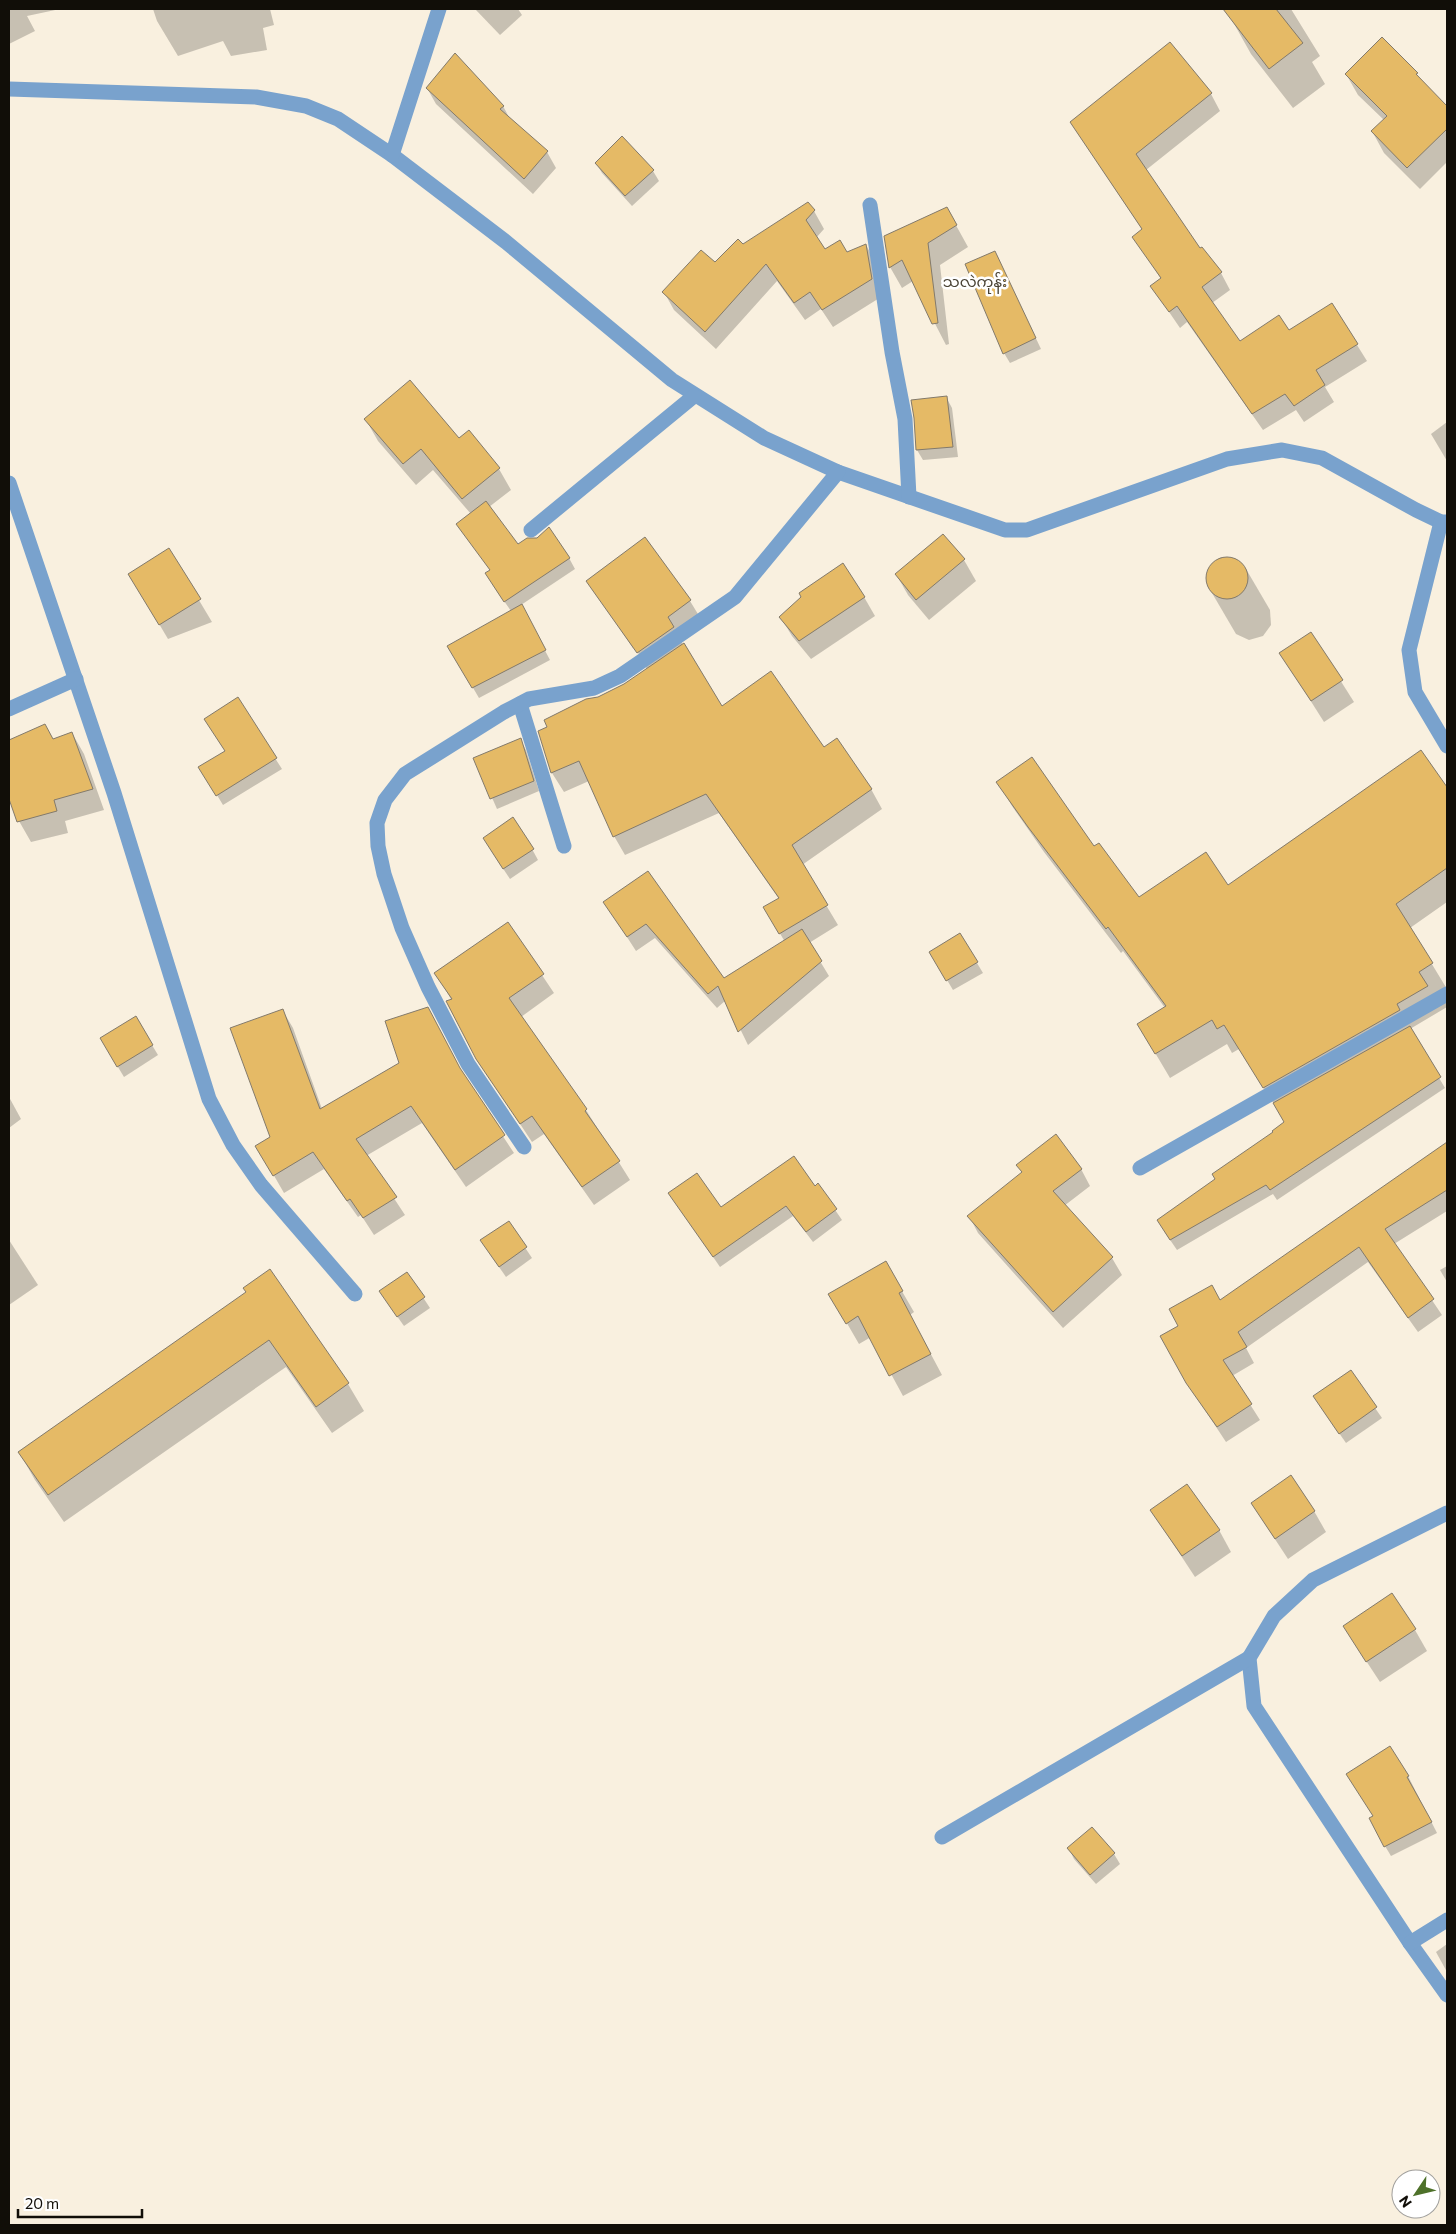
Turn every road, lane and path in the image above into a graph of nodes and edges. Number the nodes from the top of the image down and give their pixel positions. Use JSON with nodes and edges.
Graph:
{"nodes":[{"id":1,"x":439,"y":9,"type":"edge"},
{"id":2,"x":9,"y":89,"type":"edge"},
{"id":3,"x":392,"y":155,"type":"junction"},
{"id":4,"x":870,"y":205,"type":"dead end"},
{"id":5,"x":694,"y":396,"type":"junction"},
{"id":6,"x":838,"y":472,"type":"junction"},
{"id":7,"x":9,"y":483,"type":"edge"},
{"id":8,"x":909,"y":497,"type":"junction"},
{"id":9,"x":1444,"y":522,"type":"edge"},
{"id":10,"x":531,"y":530,"type":"dead end"},
{"id":11,"x":76,"y":679,"type":"junction"},
{"id":12,"x":520,"y":704,"type":"junction"},
{"id":13,"x":9,"y":710,"type":"edge"},
{"id":14,"x":1447,"y":746,"type":"edge"},
{"id":15,"x":564,"y":846,"type":"dead end"},
{"id":16,"x":1447,"y":994,"type":"edge"},
{"id":17,"x":524,"y":1147,"type":"dead end"},
{"id":18,"x":1140,"y":1168,"type":"dead end"},
{"id":19,"x":355,"y":1294,"type":"dead end"},
{"id":20,"x":1447,"y":1513,"type":"edge"},
{"id":21,"x":1249,"y":1658,"type":"junction"},
{"id":22,"x":942,"y":1837,"type":"dead end"},
{"id":23,"x":1447,"y":1920,"type":"edge"},
{"id":24,"x":1410,"y":1942,"type":"junction"},
{"id":25,"x":1447,"y":1995,"type":"edge"}],
"edges":[{"from":1,"to":3,"type":"street"},
{"from":2,"to":3,"type":"street"},
{"from":3,"to":5,"type":"street"},
{"from":4,"to":8,"type":"street"},
{"from":5,"to":6,"type":"street"},
{"from":5,"to":10,"type":"street"},
{"from":6,"to":8,"type":"street"},
{"from":6,"to":12,"type":"street"},
{"from":7,"to":11,"type":"street"},
{"from":8,"to":9,"type":"street"},
{"from":9,"to":14,"type":"street"},
{"from":11,"to":13,"type":"street"},
{"from":11,"to":19,"type":"street"},
{"from":12,"to":15,"type":"street"},
{"from":12,"to":17,"type":"street"},
{"from":16,"to":18,"type":"street"},
{"from":20,"to":21,"type":"street"},
{"from":21,"to":22,"type":"street"},
{"from":21,"to":24,"type":"street"},
{"from":23,"to":24,"type":"street"},
{"from":24,"to":25,"type":"street"}]}
